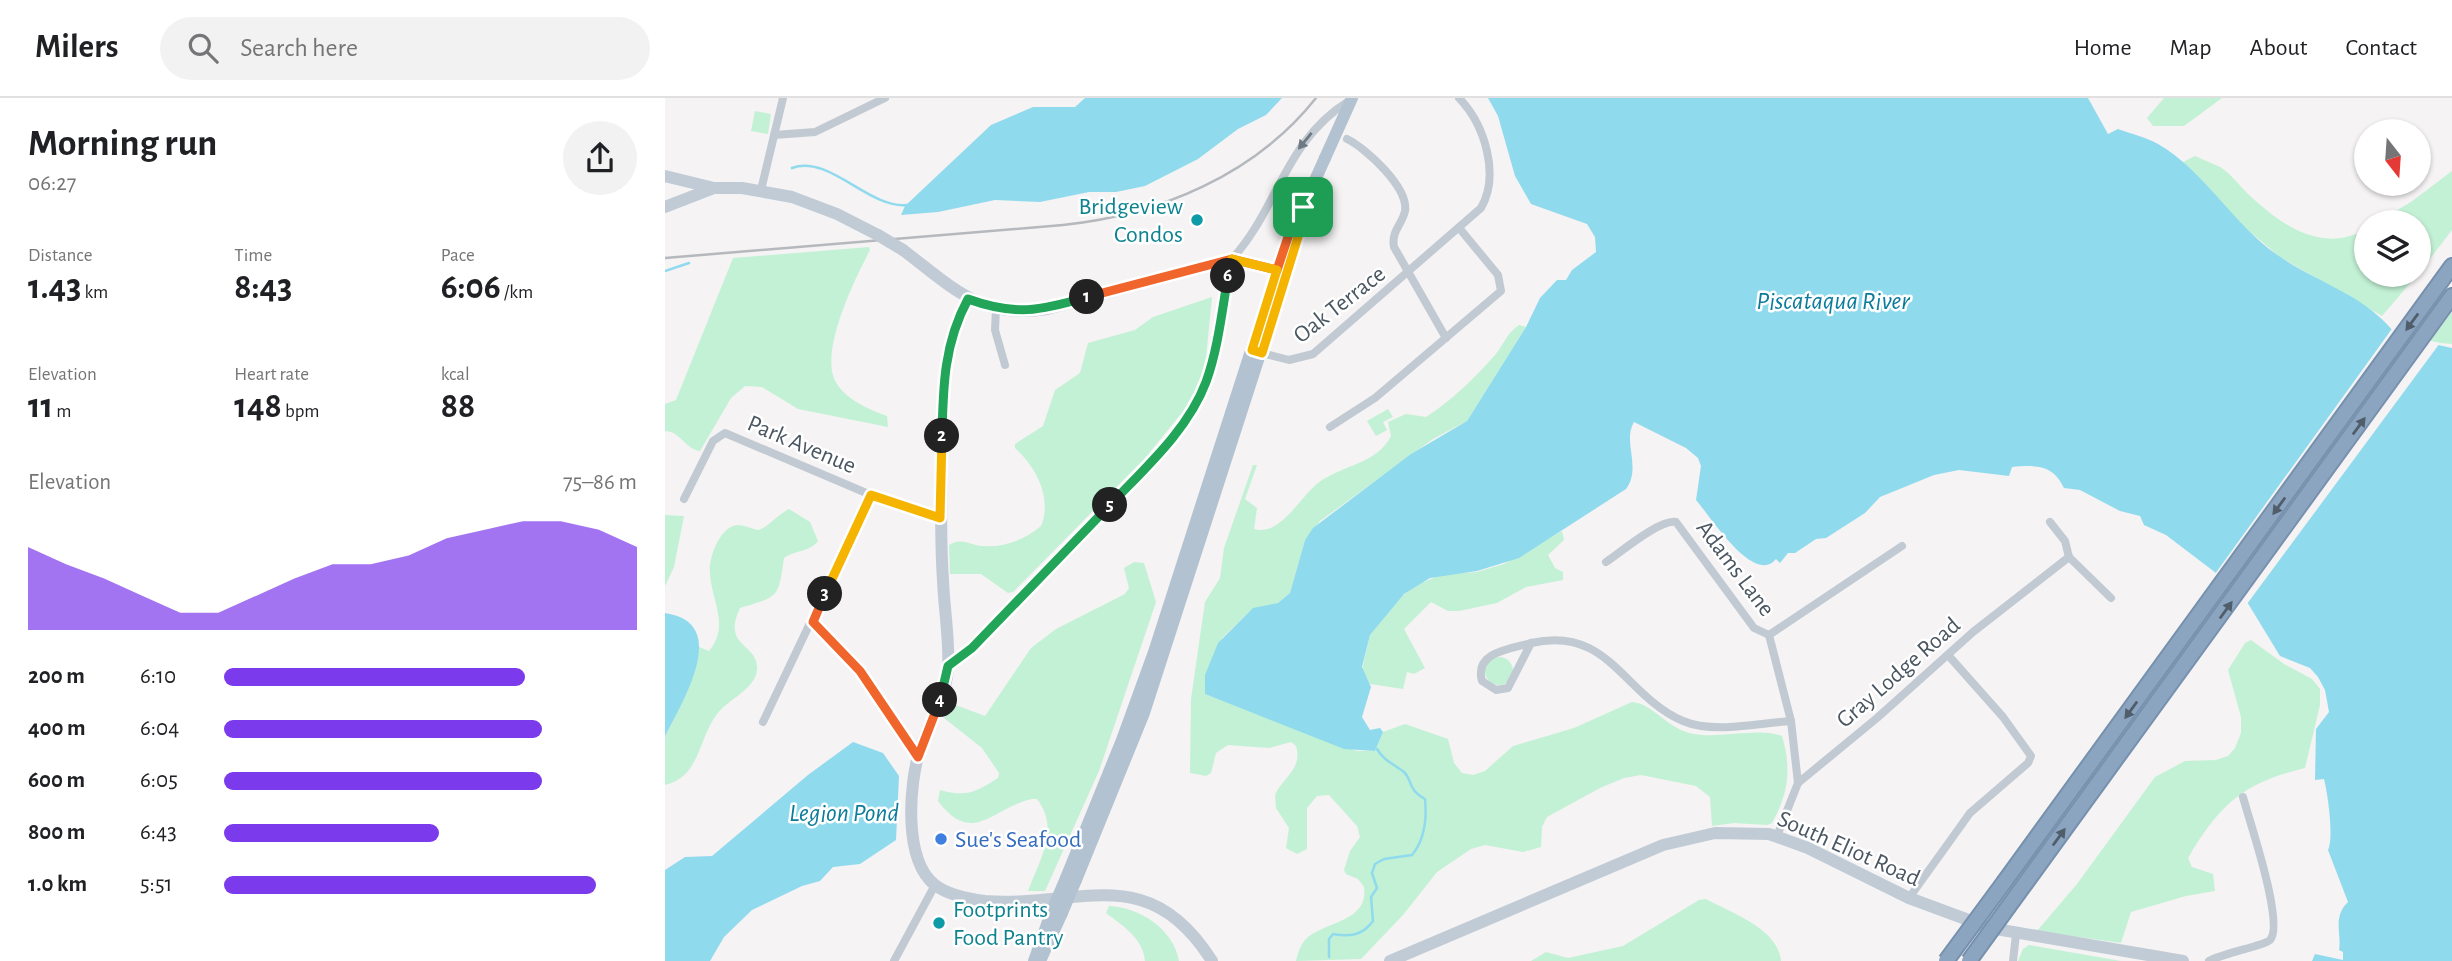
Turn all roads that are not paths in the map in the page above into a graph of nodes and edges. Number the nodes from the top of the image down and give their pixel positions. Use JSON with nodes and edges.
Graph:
{"nodes":[{"id":1,"x":783,"y":98,"type":"edge"},
{"id":2,"x":885,"y":98,"type":"edge"},
{"id":3,"x":1355,"y":98,"type":"edge"},
{"id":4,"x":1459,"y":98,"type":"edge"},
{"id":5,"x":774,"y":135,"type":"junction"},
{"id":6,"x":1347,"y":139,"type":"dead end"},
{"id":7,"x":665,"y":176,"type":"edge"},
{"id":8,"x":714,"y":188,"type":"junction"},
{"id":9,"x":761,"y":190,"type":"junction"},
{"id":10,"x":665,"y":207,"type":"edge"},
{"id":11,"x":1460,"y":229,"type":"junction"},
{"id":12,"x":1232,"y":259,"type":"junction"},
{"id":13,"x":2452,"y":266,"type":"edge"},
{"id":14,"x":1282,"y":272,"type":"junction"},
{"id":15,"x":1408,"y":274,"type":"junction"},
{"id":16,"x":2452,"y":296,"type":"edge"},
{"id":17,"x":968,"y":299,"type":"junction"},
{"id":18,"x":996,"y":309,"type":"junction"},
{"id":19,"x":1446,"y":338,"type":"junction"},
{"id":20,"x":1257,"y":351,"type":"junction"},
{"id":21,"x":1005,"y":365,"type":"dead end"},
{"id":22,"x":1330,"y":427,"type":"dead end"},
{"id":23,"x":871,"y":495,"type":"junction"},
{"id":24,"x":684,"y":499,"type":"dead end"},
{"id":25,"x":940,"y":518,"type":"junction"},
{"id":26,"x":2049,"y":522,"type":"dead end"},
{"id":27,"x":1902,"y":546,"type":"dead end"},
{"id":28,"x":2069,"y":557,"type":"junction"},
{"id":29,"x":1606,"y":562,"type":"dead end"},
{"id":30,"x":2111,"y":598,"type":"dead end"},
{"id":31,"x":813,"y":622,"type":"junction"},
{"id":32,"x":1769,"y":635,"type":"junction"},
{"id":33,"x":1531,"y":643,"type":"junction"},
{"id":34,"x":1948,"y":655,"type":"junction"},
{"id":35,"x":948,"y":666,"type":"junction"},
{"id":36,"x":1791,"y":721,"type":"junction"},
{"id":37,"x":764,"y":722,"type":"dead end"},
{"id":38,"x":918,"y":757,"type":"junction"},
{"id":39,"x":1798,"y":783,"type":"junction"},
{"id":40,"x":2243,"y":797,"type":"dead end"},
{"id":41,"x":1777,"y":836,"type":"junction"},
{"id":42,"x":935,"y":885,"type":"junction"},
{"id":43,"x":1909,"y":898,"type":"junction"},
{"id":44,"x":1057,"y":913,"type":"junction"},
{"id":45,"x":2016,"y":934,"type":"junction"},
{"id":46,"x":894,"y":961,"type":"edge"},
{"id":47,"x":1034,"y":961,"type":"edge"},
{"id":48,"x":1040,"y":961,"type":"edge"},
{"id":49,"x":1212,"y":961,"type":"edge"},
{"id":50,"x":1390,"y":961,"type":"edge"},
{"id":51,"x":1946,"y":961,"type":"edge"},
{"id":52,"x":1969,"y":961,"type":"edge"},
{"id":53,"x":2013,"y":961,"type":"edge"},
{"id":54,"x":2183,"y":961,"type":"edge"},
{"id":55,"x":2209,"y":961,"type":"edge"}],
"edges":[{"from":1,"to":5,"type":"street"},
{"from":2,"to":5,"type":"street"},
{"from":3,"to":12,"type":"street","one_way":true},
{"from":3,"to":14,"type":"main road","bridge":true},
{"from":4,"to":11,"type":"street","name":"Oak Terrace"},
{"from":5,"to":9,"type":"street"},
{"from":6,"to":15,"type":"street","name":"Oak Terrace"},
{"from":7,"to":8,"type":"main road"},
{"from":8,"to":9,"type":"main road"},
{"from":8,"to":10,"type":"main road"},
{"from":9,"to":17,"type":"main road","bridge":true},
{"from":11,"to":15,"type":"street","name":"Oak Terrace"},
{"from":11,"to":19,"type":"street"},
{"from":12,"to":14,"type":"main road"},
{"from":12,"to":18,"type":"main road"},
{"from":12,"to":35,"type":"street"},
{"from":13,"to":51,"type":"highway","one_way":true,"bridge":true},
{"from":14,"to":20,"type":"main road"},
{"from":14,"to":20,"type":"main road"},
{"from":15,"to":19,"type":"street","name":"Oak Terrace"},
{"from":15,"to":20,"type":"street","name":"Oak Terrace"},
{"from":52,"to":16,"type":"highway","one_way":true,"bridge":true},
{"from":17,"to":18,"type":"main road"},
{"from":17,"to":25,"type":"main road"},
{"from":18,"to":21,"type":"street"},
{"from":19,"to":22,"type":"street"},
{"from":20,"to":44,"type":"main road","bridge":true},
{"from":23,"to":24,"type":"street","name":"Park Avenue"},
{"from":23,"to":25,"type":"street","name":"Park Avenue"},
{"from":23,"to":31,"type":"street"},
{"from":25,"to":35,"type":"main road"},
{"from":26,"to":28,"type":"street"},
{"from":27,"to":32,"type":"street"},
{"from":28,"to":30,"type":"street"},
{"from":28,"to":34,"type":"street","name":"Gray Lodge Road"},
{"from":29,"to":32,"type":"street","name":"Adams Lane"},
{"from":31,"to":37,"type":"street"},
{"from":31,"to":38,"type":"street"},
{"from":32,"to":36,"type":"street"},
{"from":33,"to":33,"type":"street"},
{"from":33,"to":36,"type":"street"},
{"from":34,"to":39,"type":"street","name":"Gray Lodge Road"},
{"from":34,"to":43,"type":"street"},
{"from":35,"to":38,"type":"main road"},
{"from":36,"to":39,"type":"street"},
{"from":38,"to":42,"type":"main road"},
{"from":39,"to":41,"type":"street","name":"Gray Lodge Road"},
{"from":40,"to":55,"type":"street"},
{"from":41,"to":43,"type":"main road","name":"South Eliot Road"},
{"from":41,"to":50,"type":"main road","name":"South Eliot Road"},
{"from":42,"to":46,"type":"street"},
{"from":42,"to":49,"type":"main road"},
{"from":43,"to":45,"type":"main road","name":"South Eliot Road"},
{"from":44,"to":47,"type":"main road"},
{"from":44,"to":48,"type":"main road"},
{"from":45,"to":53,"type":"street"},
{"from":45,"to":54,"type":"main road","name":"South Eliot Road"}]}
